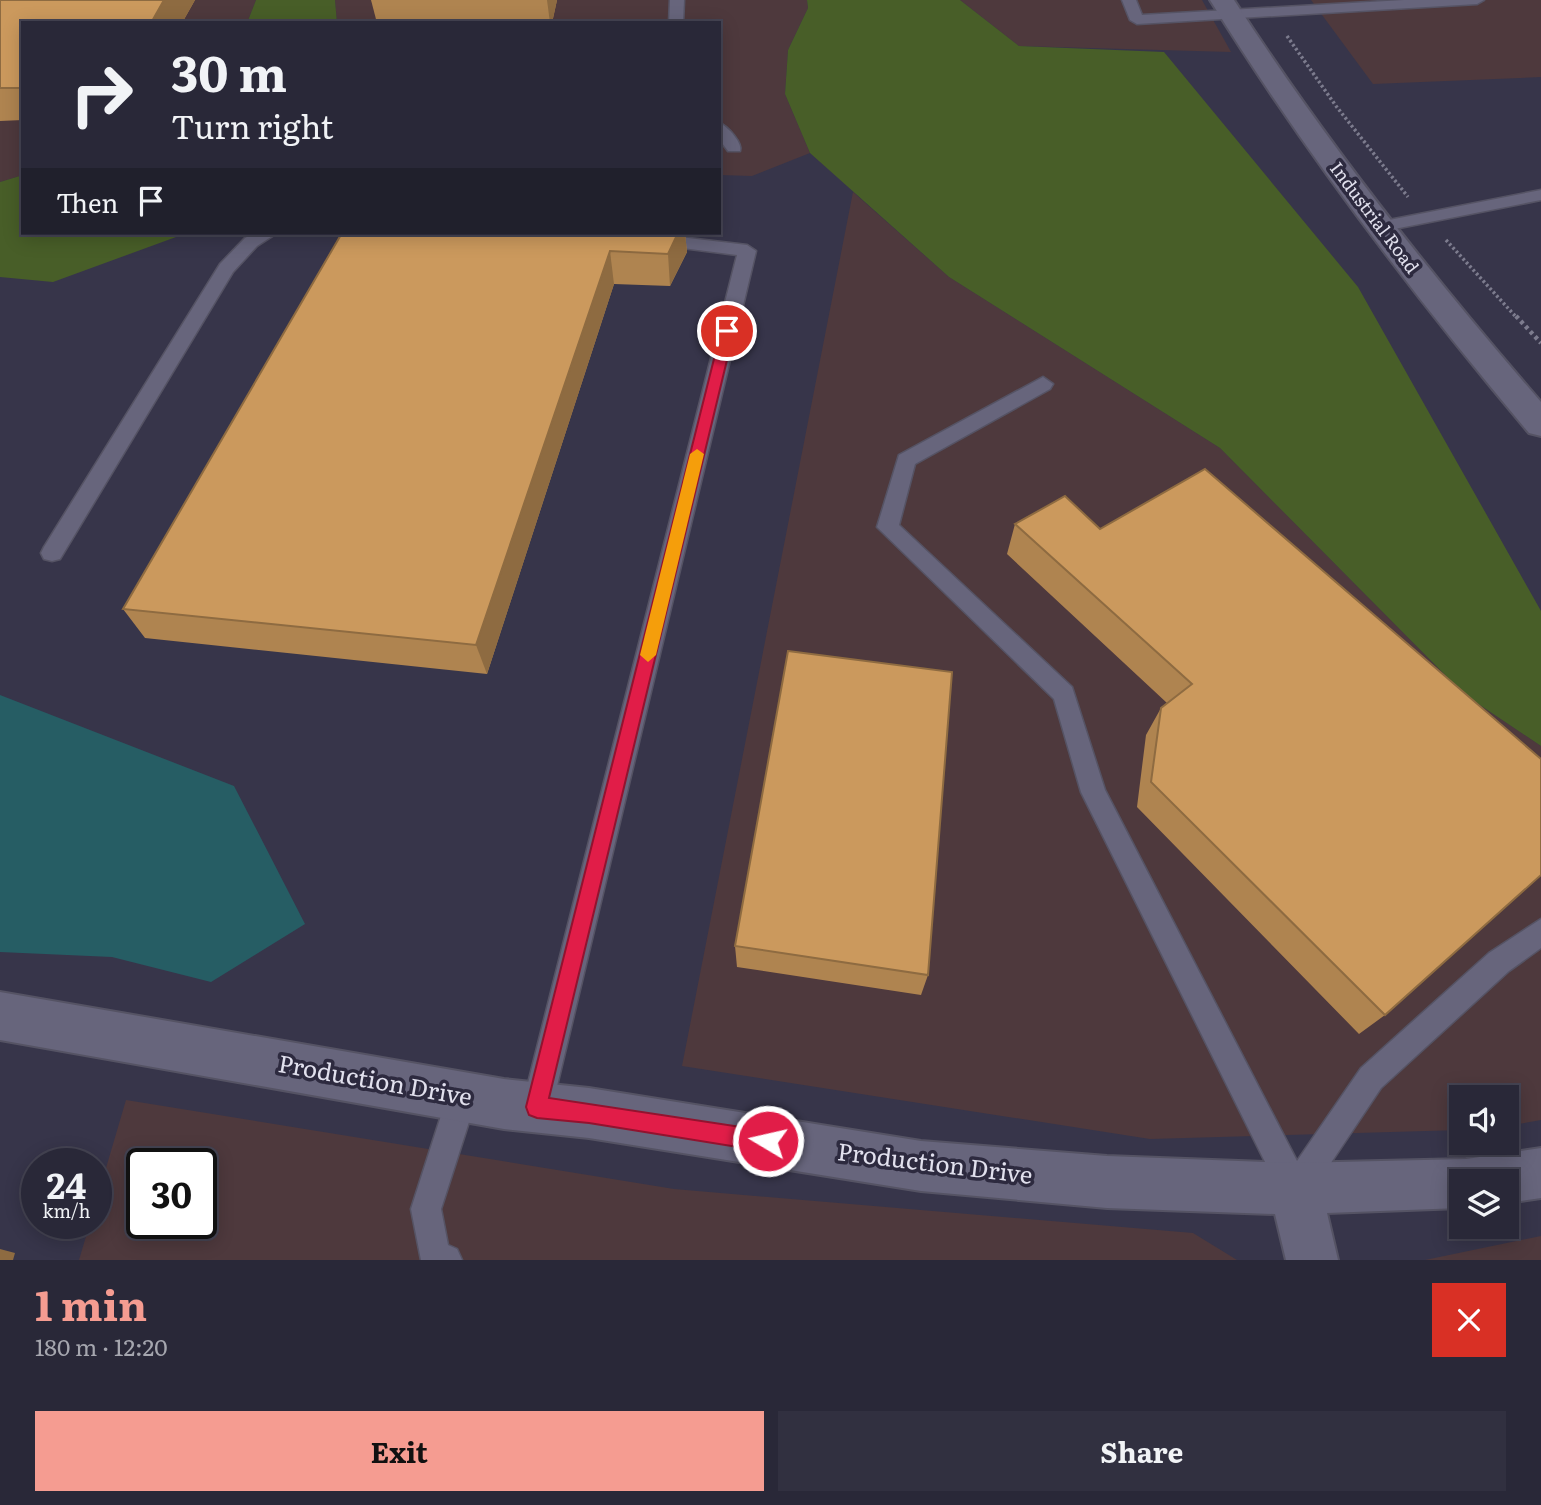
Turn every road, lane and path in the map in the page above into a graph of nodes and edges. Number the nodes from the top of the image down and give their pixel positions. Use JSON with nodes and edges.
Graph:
{"nodes":[{"id":1,"x":677,"y":0,"type":"edge"},
{"id":2,"x":1129,"y":0,"type":"edge"},
{"id":3,"x":1477,"y":0,"type":"edge"},
{"id":4,"x":1226,"y":8,"type":"edge"},
{"id":5,"x":1272,"y":13,"type":"junction"},
{"id":6,"x":676,"y":21,"type":"edge"},
{"id":7,"x":721,"y":131,"type":"edge"},
{"id":8,"x":734,"y":148,"type":"dead end"},
{"id":9,"x":1541,"y":195,"type":"edge"},
{"id":10,"x":1428,"y":220,"type":"junction"},
{"id":11,"x":1379,"y":227,"type":"junction"},
{"id":12,"x":264,"y":235,"type":"edge"},
{"id":13,"x":620,"y":235,"type":"edge"},
{"id":14,"x":1541,"y":344,"type":"edge"},
{"id":15,"x":1043,"y":384,"type":"dead end"},
{"id":16,"x":1541,"y":424,"type":"edge"},
{"id":17,"x":52,"y":553,"type":"dead end"},
{"id":18,"x":1541,"y":932,"type":"edge"},
{"id":19,"x":0,"y":1016,"type":"edge"},
{"id":20,"x":462,"y":1097,"type":"junction"},
{"id":21,"x":537,"y":1107,"type":"junction"},
{"id":22,"x":1541,"y":1173,"type":"edge"},
{"id":23,"x":1519,"y":1176,"type":"edge"},
{"id":24,"x":1449,"y":1183,"type":"edge"},
{"id":25,"x":1295,"y":1189,"type":"junction"},
{"id":26,"x":446,"y":1260,"type":"edge"},
{"id":27,"x":1312,"y":1260,"type":"edge"}],
"edges":[{"from":1,"to":6,"type":"lane"},
{"from":2,"to":4,"type":"lane"},
{"from":3,"to":5,"type":"lane"},
{"from":4,"to":5,"type":"lane"},
{"from":4,"to":11,"type":"street","name":"Industrial Road"},
{"from":5,"to":10,"type":"path"},
{"from":7,"to":8,"type":"lane"},
{"from":9,"to":10,"type":"lane"},
{"from":10,"to":11,"type":"lane"},
{"from":10,"to":14,"type":"path"},
{"from":11,"to":16,"type":"street","name":"Industrial Road"},
{"from":12,"to":17,"type":"lane"},
{"from":13,"to":21,"type":"lane"},
{"from":15,"to":25,"type":"lane"},
{"from":18,"to":25,"type":"lane"},
{"from":19,"to":20,"type":"street","name":"Production Drive"},
{"from":20,"to":21,"type":"street","name":"Production Drive"},
{"from":20,"to":26,"type":"lane"},
{"from":21,"to":25,"type":"street","name":"Production Drive"},
{"from":22,"to":23,"type":"street"},
{"from":24,"to":25,"type":"street","name":"Production Drive"},
{"from":25,"to":27,"type":"street"}]}
